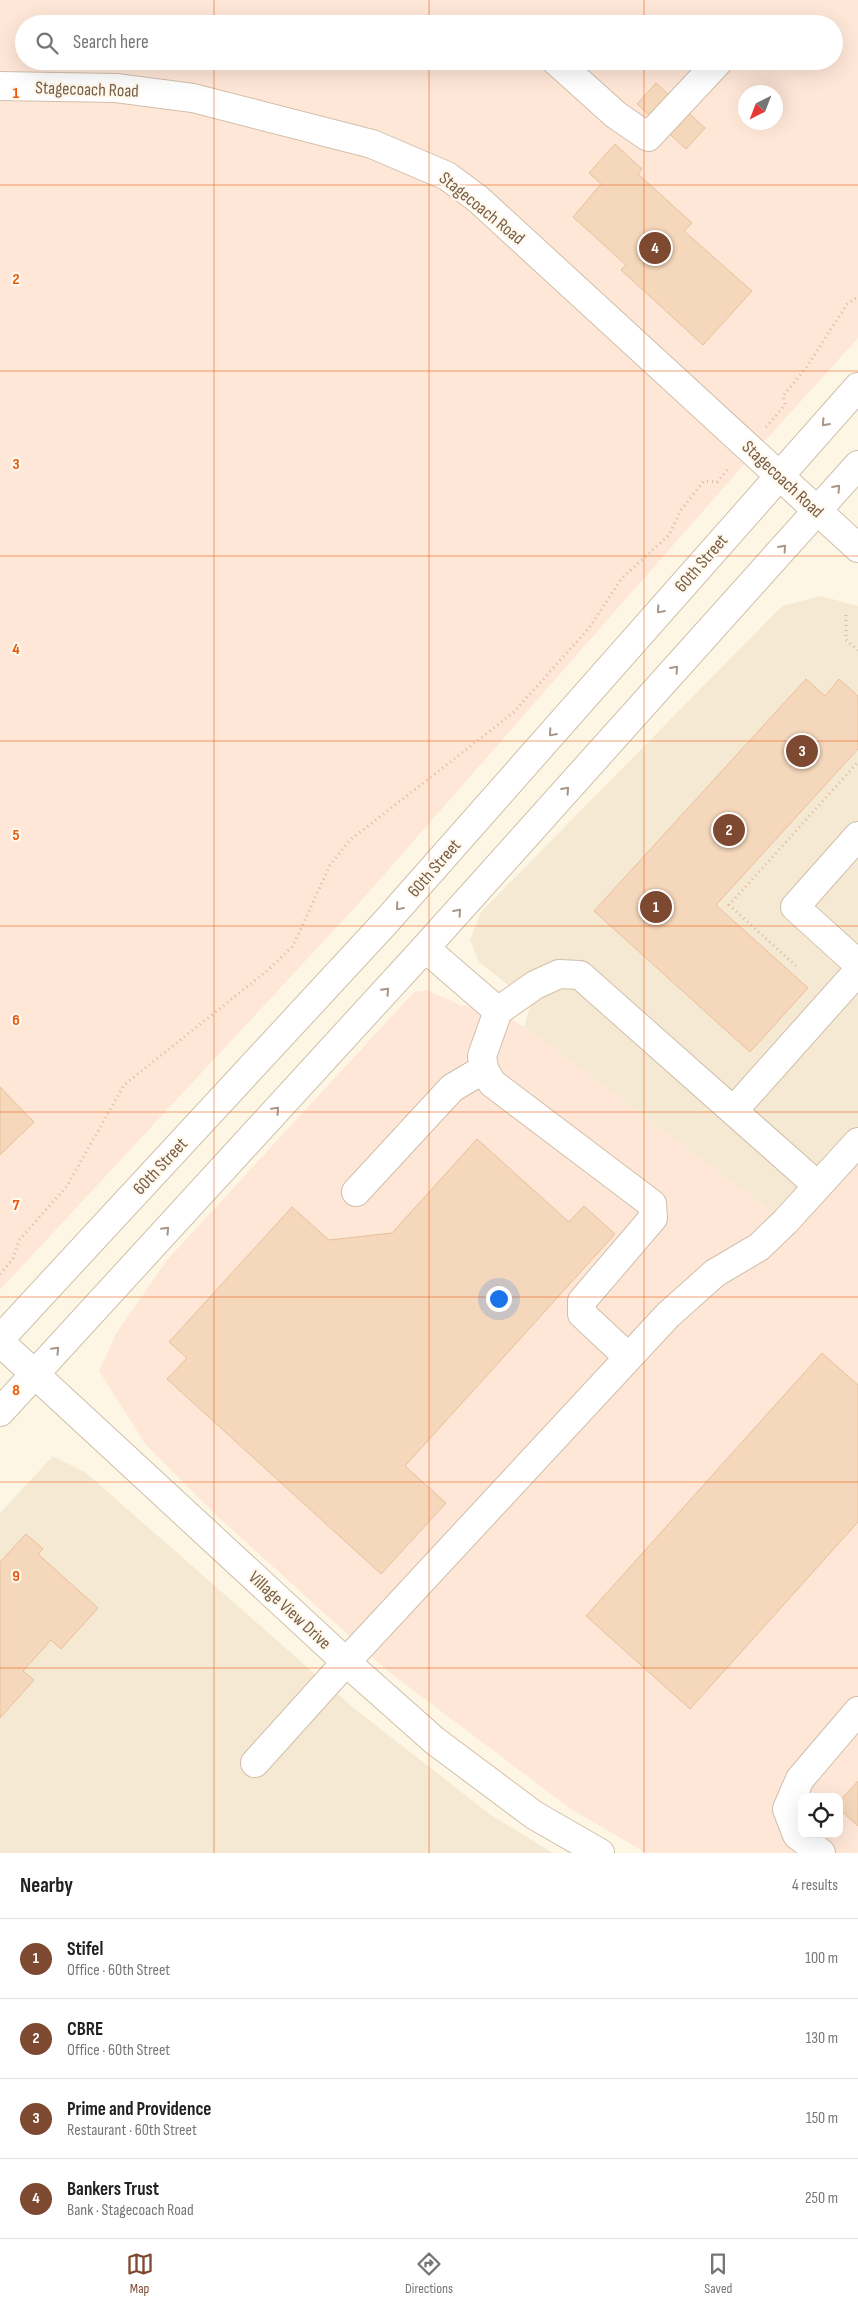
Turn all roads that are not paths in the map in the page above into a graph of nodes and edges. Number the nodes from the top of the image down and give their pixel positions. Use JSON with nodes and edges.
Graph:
{"nodes":[{"id":1,"x":566,"y":70,"type":"edge"},
{"id":2,"x":711,"y":70,"type":"edge"},
{"id":3,"x":0,"y":86,"type":"edge"},
{"id":4,"x":858,"y":387,"type":"edge"},
{"id":5,"x":858,"y":465,"type":"edge"},
{"id":6,"x":779,"y":475,"type":"junction"},
{"id":7,"x":817,"y":510,"type":"junction"},
{"id":8,"x":858,"y":548,"type":"edge"},
{"id":9,"x":858,"y":836,"type":"edge"},
{"id":10,"x":425,"y":948,"type":"junction"},
{"id":11,"x":858,"y":964,"type":"edge"},
{"id":12,"x":858,"y":971,"type":"edge"},
{"id":13,"x":498,"y":1011,"type":"junction"},
{"id":14,"x":484,"y":1070,"type":"junction"},
{"id":15,"x":734,"y":1110,"type":"junction"},
{"id":16,"x":858,"y":1142,"type":"edge"},
{"id":17,"x":818,"y":1186,"type":"junction"},
{"id":18,"x":356,"y":1192,"type":"dead end"},
{"id":19,"x":0,"y":1340,"type":"edge"},
{"id":20,"x":628,"y":1358,"type":"junction"},
{"id":21,"x":35,"y":1374,"type":"junction"},
{"id":22,"x":0,"y":1412,"type":"edge"},
{"id":23,"x":346,"y":1662,"type":"junction"},
{"id":24,"x":858,"y":1710,"type":"edge"},
{"id":25,"x":255,"y":1763,"type":"dead end"},
{"id":26,"x":600,"y":1853,"type":"edge"},
{"id":27,"x":822,"y":1853,"type":"edge"}],
"edges":[{"from":1,"to":2,"type":"street"},
{"from":3,"to":6,"type":"street","name":"Stagecoach Road"},
{"from":4,"to":6,"type":"street","name":"60th Street","one_way":true},
{"from":7,"to":5,"type":"street","one_way":true},
{"from":6,"to":7,"type":"street","name":"Stagecoach Road"},
{"from":6,"to":19,"type":"street","name":"60th Street","one_way":true},
{"from":7,"to":8,"type":"street","name":"Stagecoach Road"},
{"from":10,"to":7,"type":"street","one_way":true},
{"from":9,"to":11,"type":"street"},
{"from":10,"to":13,"type":"street"},
{"from":21,"to":10,"type":"street","one_way":true},
{"from":12,"to":15,"type":"street"},
{"from":13,"to":14,"type":"street"},
{"from":13,"to":15,"type":"street"},
{"from":14,"to":18,"type":"street"},
{"from":14,"to":20,"type":"street"},
{"from":15,"to":17,"type":"street"},
{"from":16,"to":17,"type":"street"},
{"from":17,"to":20,"type":"street"},
{"from":19,"to":21,"type":"street","name":"Village View Drive"},
{"from":20,"to":23,"type":"street"},
{"from":21,"to":22,"type":"street"},
{"from":21,"to":23,"type":"street","name":"Village View Drive"},
{"from":23,"to":25,"type":"street"},
{"from":23,"to":26,"type":"street","name":"Village View Drive"},
{"from":24,"to":27,"type":"street"}]}
